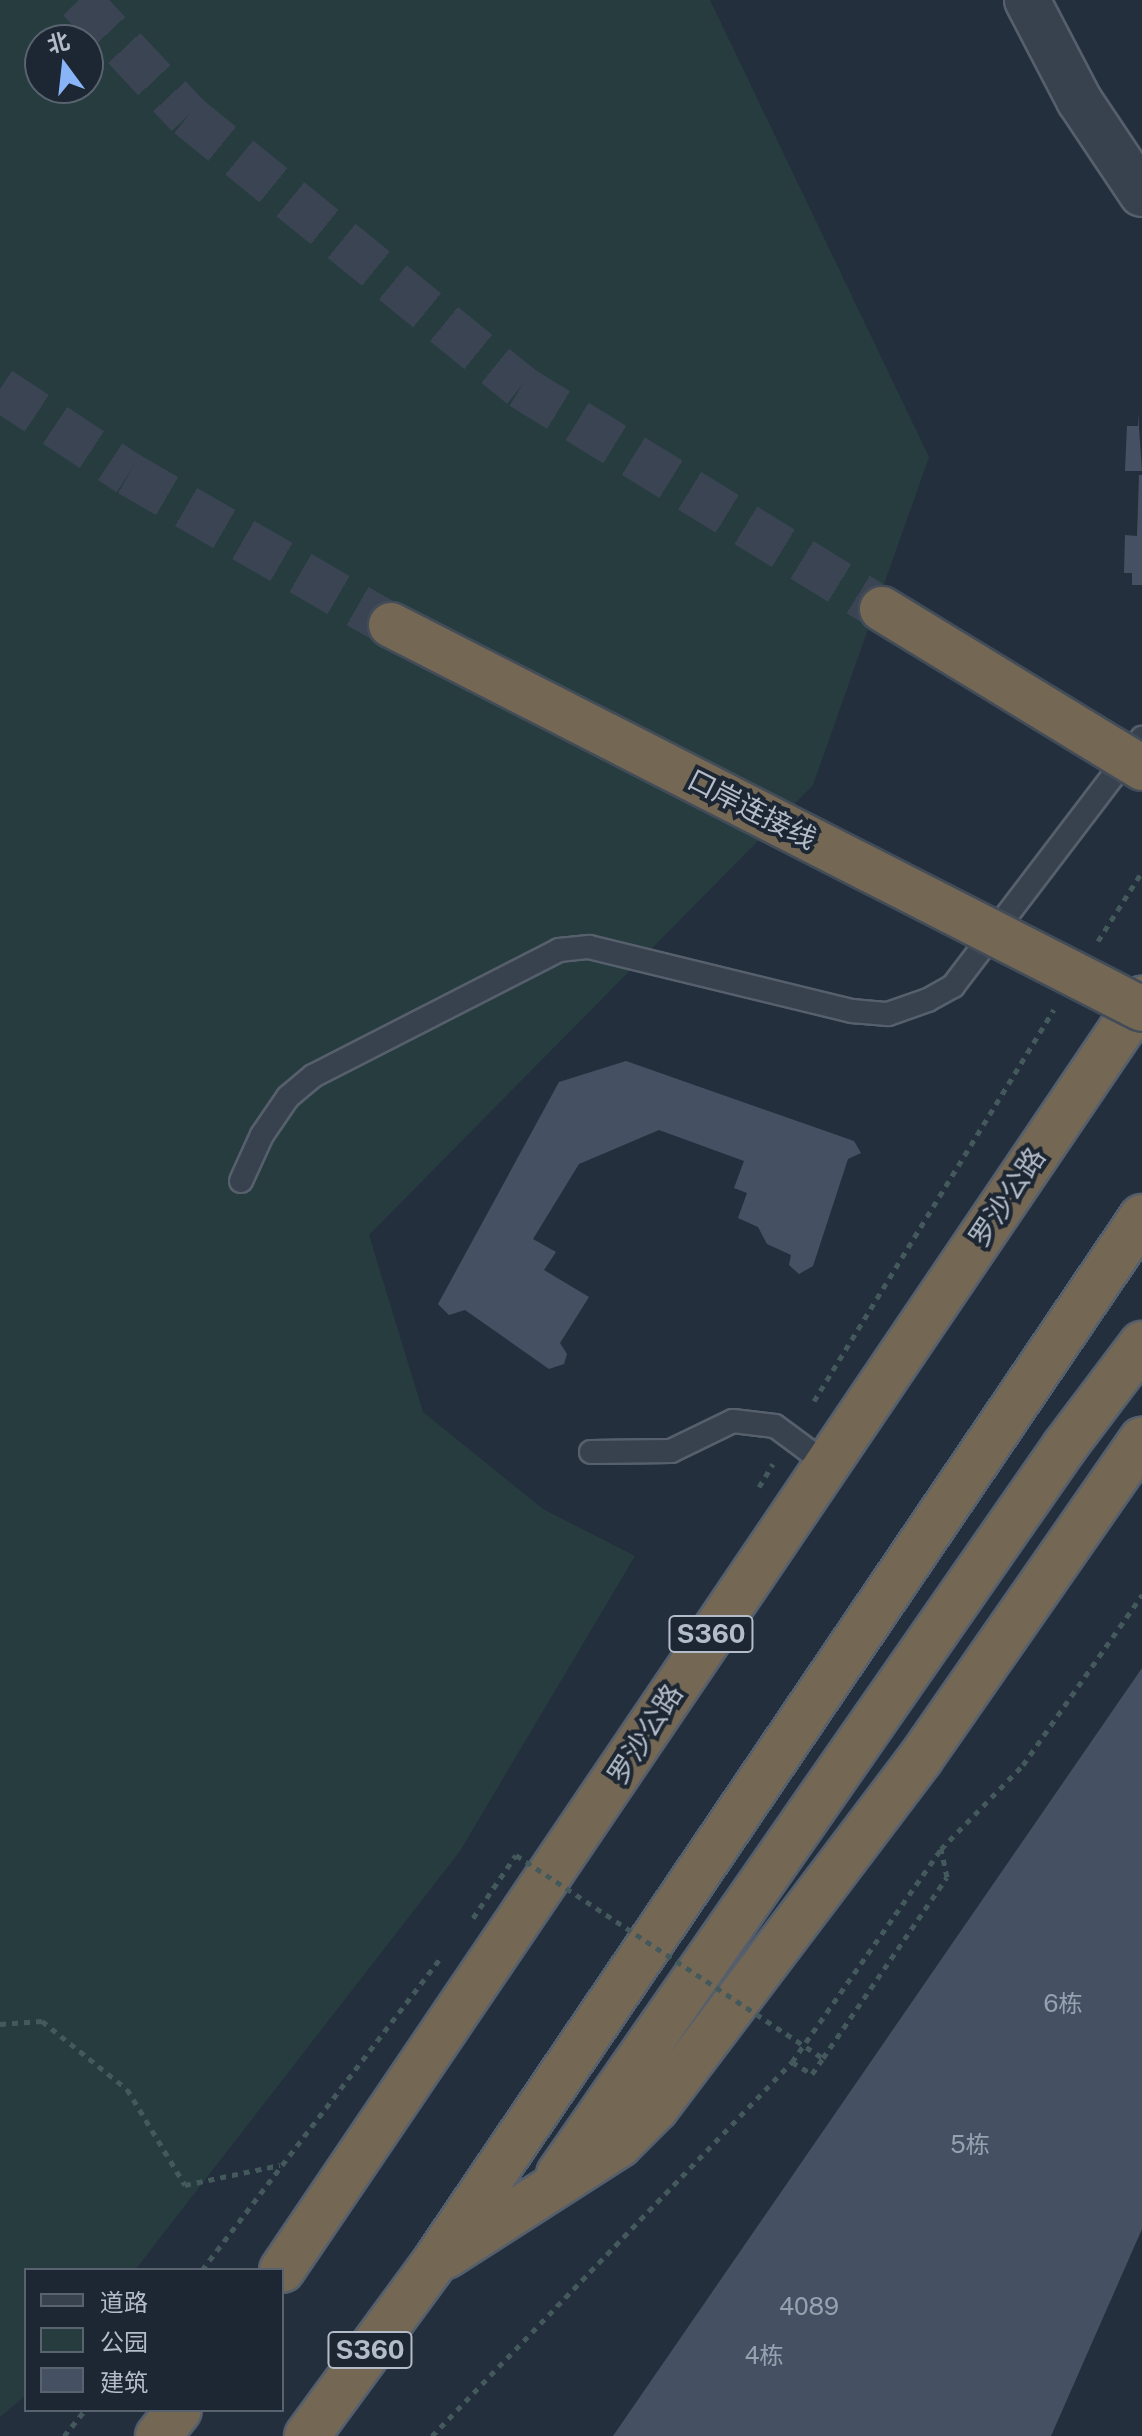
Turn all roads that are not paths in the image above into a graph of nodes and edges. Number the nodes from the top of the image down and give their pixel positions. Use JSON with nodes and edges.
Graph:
{"nodes":[{"id":1,"x":1027,"y":0,"type":"edge"},
{"id":2,"x":1142,"y":194,"type":"edge"},
{"id":3,"x":882,"y":609,"type":"tunnel mouth"},
{"id":4,"x":391,"y":625,"type":"tunnel mouth"},
{"id":5,"x":1142,"y":738,"type":"edge"},
{"id":6,"x":1142,"y":768,"type":"edge"},
{"id":7,"x":1135,"y":1000,"type":"edge"},
{"id":8,"x":241,"y":1181,"type":"dead end"},
{"id":9,"x":1142,"y":1217,"type":"edge"},
{"id":10,"x":1142,"y":1344,"type":"edge"},
{"id":11,"x":1142,"y":1439,"type":"edge"},
{"id":12,"x":591,"y":1452,"type":"dead end"},
{"id":13,"x":825,"y":1463,"type":"junction"},
{"id":14,"x":543,"y":2196,"type":"junction"},
{"id":15,"x":434,"y":2263,"type":"junction"},
{"id":16,"x":283,"y":2268,"type":"edge"},
{"id":17,"x":177,"y":2412,"type":"edge"},
{"id":18,"x":158,"y":2436,"type":"edge"},
{"id":19,"x":307,"y":2436,"type":"edge"}],
"edges":[{"from":1,"to":2,"type":"street"},
{"from":3,"to":6,"type":"highway","bridge":true},
{"from":4,"to":7,"type":"highway","name":"口岸连接线","bridge":true},
{"from":5,"to":8,"type":"lane"},
{"from":7,"to":13,"type":"highway","name":"罗沙公路","number":"S360"},
{"from":9,"to":15,"type":"highway","number":"S360"},
{"from":10,"to":14,"type":"highway"},
{"from":11,"to":14,"type":"highway"},
{"from":12,"to":13,"type":"lane"},
{"from":13,"to":16,"type":"highway","name":"罗沙公路","number":"S360"},
{"from":14,"to":15,"type":"highway"},
{"from":15,"to":19,"type":"highway","number":"S360"},
{"from":17,"to":18,"type":"highway"}]}
